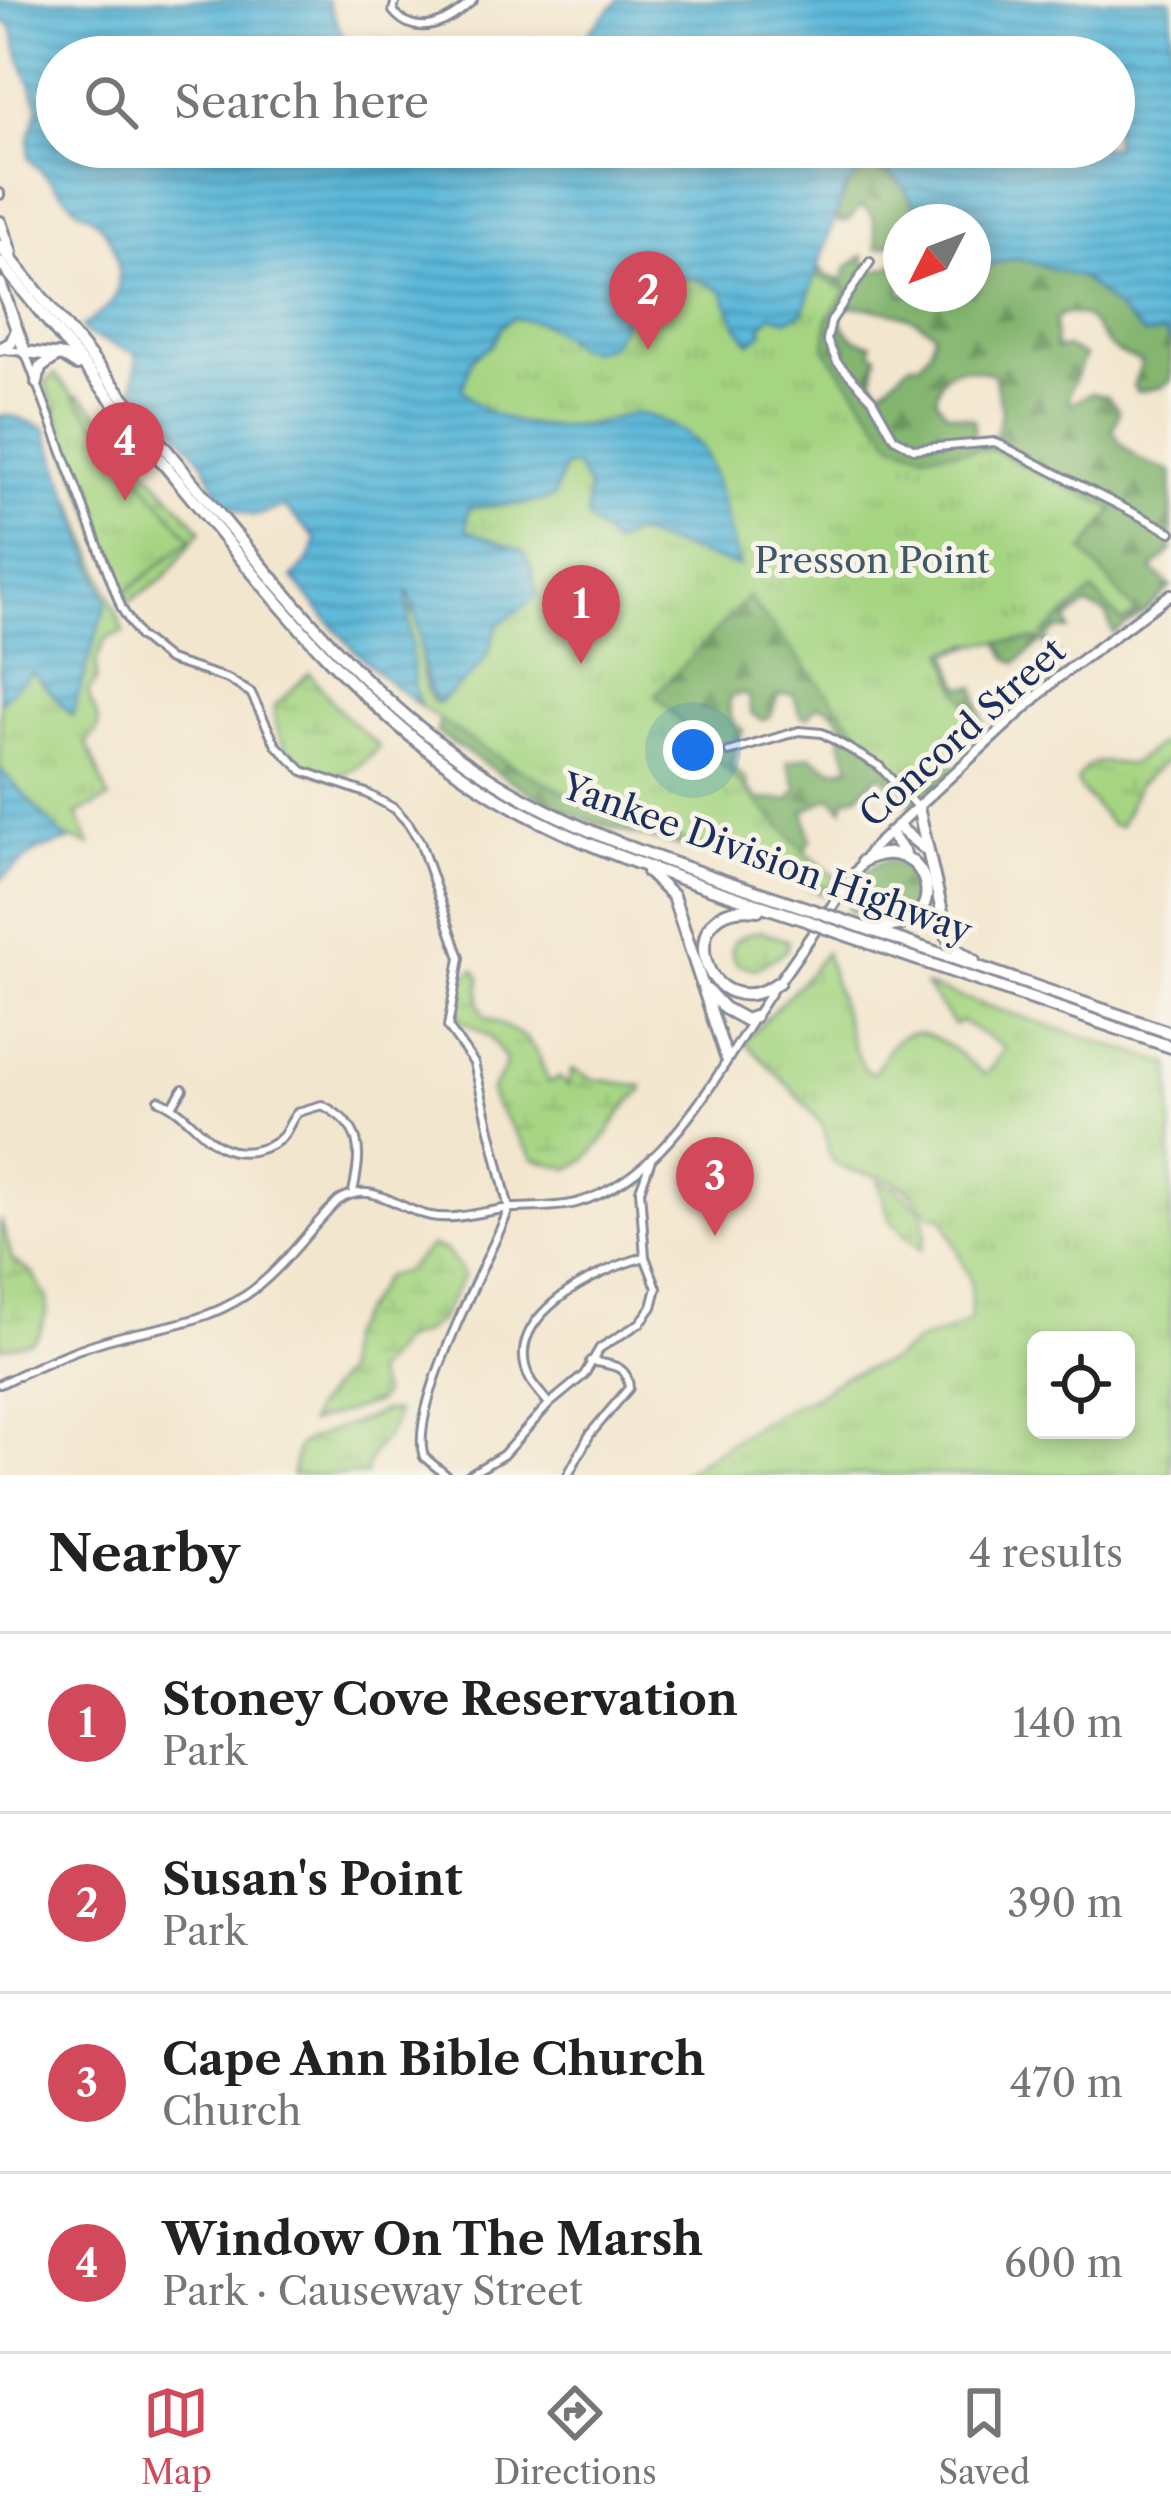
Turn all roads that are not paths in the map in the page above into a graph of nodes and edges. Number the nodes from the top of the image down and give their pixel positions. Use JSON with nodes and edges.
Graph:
{"nodes":[{"id":1,"x":396,"y":0,"type":"edge"},
{"id":2,"x":473,"y":0,"type":"edge"},
{"id":3,"x":0,"y":222,"type":"edge"},
{"id":4,"x":0,"y":246,"type":"edge"},
{"id":5,"x":0,"y":262,"type":"edge"},
{"id":6,"x":870,"y":262,"type":"dead end"},
{"id":7,"x":0,"y":283,"type":"edge"},
{"id":8,"x":16,"y":329,"type":"junction"},
{"id":9,"x":70,"y":332,"type":"junction"},
{"id":10,"x":0,"y":350,"type":"edge"},
{"id":11,"x":25,"y":352,"type":"junction"},
{"id":12,"x":58,"y":355,"type":"junction"},
{"id":13,"x":37,"y":383,"type":"junction"},
{"id":14,"x":144,"y":440,"type":"junction"},
{"id":15,"x":1171,"y":532,"type":"edge"},
{"id":16,"x":1171,"y":594,"type":"edge"},
{"id":17,"x":729,"y":752,"type":"dead end"},
{"id":18,"x":917,"y":807,"type":"junction"},
{"id":19,"x":894,"y":829,"type":"junction"},
{"id":20,"x":574,"y":838,"type":"junction"},
{"id":21,"x":928,"y":856,"type":"junction"},
{"id":22,"x":910,"y":859,"type":"junction"},
{"id":23,"x":862,"y":861,"type":"junction"},
{"id":24,"x":811,"y":916,"type":"junction"},
{"id":25,"x":832,"y":921,"type":"junction"},
{"id":26,"x":779,"y":982,"type":"junction"},
{"id":27,"x":705,"y":988,"type":"junction"},
{"id":28,"x":728,"y":990,"type":"junction"},
{"id":29,"x":1060,"y":996,"type":"junction"},
{"id":30,"x":754,"y":1016,"type":"junction"},
{"id":31,"x":1171,"y":1034,"type":"edge"},
{"id":32,"x":1171,"y":1047,"type":"edge"},
{"id":33,"x":726,"y":1057,"type":"junction"},
{"id":34,"x":183,"y":1089,"type":"dead end"},
{"id":35,"x":159,"y":1100,"type":"dead end"},
{"id":36,"x":173,"y":1105,"type":"junction"},
{"id":37,"x":652,"y":1157,"type":"junction"},
{"id":38,"x":353,"y":1192,"type":"junction"},
{"id":39,"x":508,"y":1208,"type":"junction"},
{"id":40,"x":645,"y":1257,"type":"junction"},
{"id":41,"x":590,"y":1361,"type":"junction"},
{"id":42,"x":0,"y":1384,"type":"edge"},
{"id":43,"x":549,"y":1404,"type":"junction"},
{"id":44,"x":446,"y":1475,"type":"edge"},
{"id":45,"x":469,"y":1475,"type":"edge"},
{"id":46,"x":568,"y":1475,"type":"edge"}],
"edges":[{"from":1,"to":2,"type":"street"},
{"from":3,"to":9,"type":"highway"},
{"from":4,"to":9,"type":"highway","name":"Yankee Division Highway"},
{"from":5,"to":14,"type":"highway","name":"Yankee Division Highway"},
{"from":6,"to":15,"type":"street"},
{"from":7,"to":8,"type":"highway"},
{"from":8,"to":10,"type":"highway"},
{"from":8,"to":11,"type":"highway"},
{"from":9,"to":24,"type":"highway","name":"Yankee Division Highway"},
{"from":10,"to":11,"type":"street"},
{"from":11,"to":12,"type":"highway"},
{"from":11,"to":13,"type":"street"},
{"from":12,"to":13,"type":"highway"},
{"from":12,"to":14,"type":"highway"},
{"from":13,"to":39,"type":"street"},
{"from":14,"to":20,"type":"highway","name":"Yankee Division Highway"},
{"from":16,"to":18,"type":"main road","name":"Concord Street"},
{"from":17,"to":18,"type":"street"},
{"from":18,"to":19,"type":"main road","name":"Concord Street"},
{"from":18,"to":21,"type":"highway"},
{"from":19,"to":21,"type":"highway"},
{"from":19,"to":22,"type":"highway"},
{"from":19,"to":23,"type":"main road","name":"Concord Street"},
{"from":20,"to":24,"type":"highway","name":"Yankee Division Highway"},
{"from":20,"to":27,"type":"highway"},
{"from":21,"to":29,"type":"highway"},
{"from":22,"to":23,"type":"highway"},
{"from":22,"to":25,"type":"highway"},
{"from":23,"to":26,"type":"main road","name":"Concord Street"},
{"from":24,"to":25,"type":"highway","name":"Yankee Division Highway","bridge":true},
{"from":24,"to":28,"type":"highway"},
{"from":25,"to":29,"type":"highway","name":"Yankee Division Highway"},
{"from":25,"to":32,"type":"highway","name":"Yankee Division Highway"},
{"from":26,"to":28,"type":"highway"},
{"from":26,"to":30,"type":"street","name":"Concord Street"},
{"from":27,"to":30,"type":"highway"},
{"from":27,"to":33,"type":"highway"},
{"from":28,"to":30,"type":"highway"},
{"from":29,"to":31,"type":"highway","name":"Yankee Division Highway"},
{"from":30,"to":33,"type":"street","name":"Concord Street"},
{"from":33,"to":37,"type":"street","name":"Concord Street"},
{"from":34,"to":36,"type":"street"},
{"from":35,"to":36,"type":"street"},
{"from":36,"to":38,"type":"street"},
{"from":37,"to":39,"type":"street","name":"Concord Street"},
{"from":37,"to":40,"type":"street"},
{"from":38,"to":39,"type":"street","name":"Concord Street"},
{"from":38,"to":42,"type":"street"},
{"from":39,"to":44,"type":"street"},
{"from":40,"to":41,"type":"street"},
{"from":40,"to":43,"type":"street"},
{"from":41,"to":43,"type":"street"},
{"from":41,"to":46,"type":"street"},
{"from":43,"to":45,"type":"street"}]}
